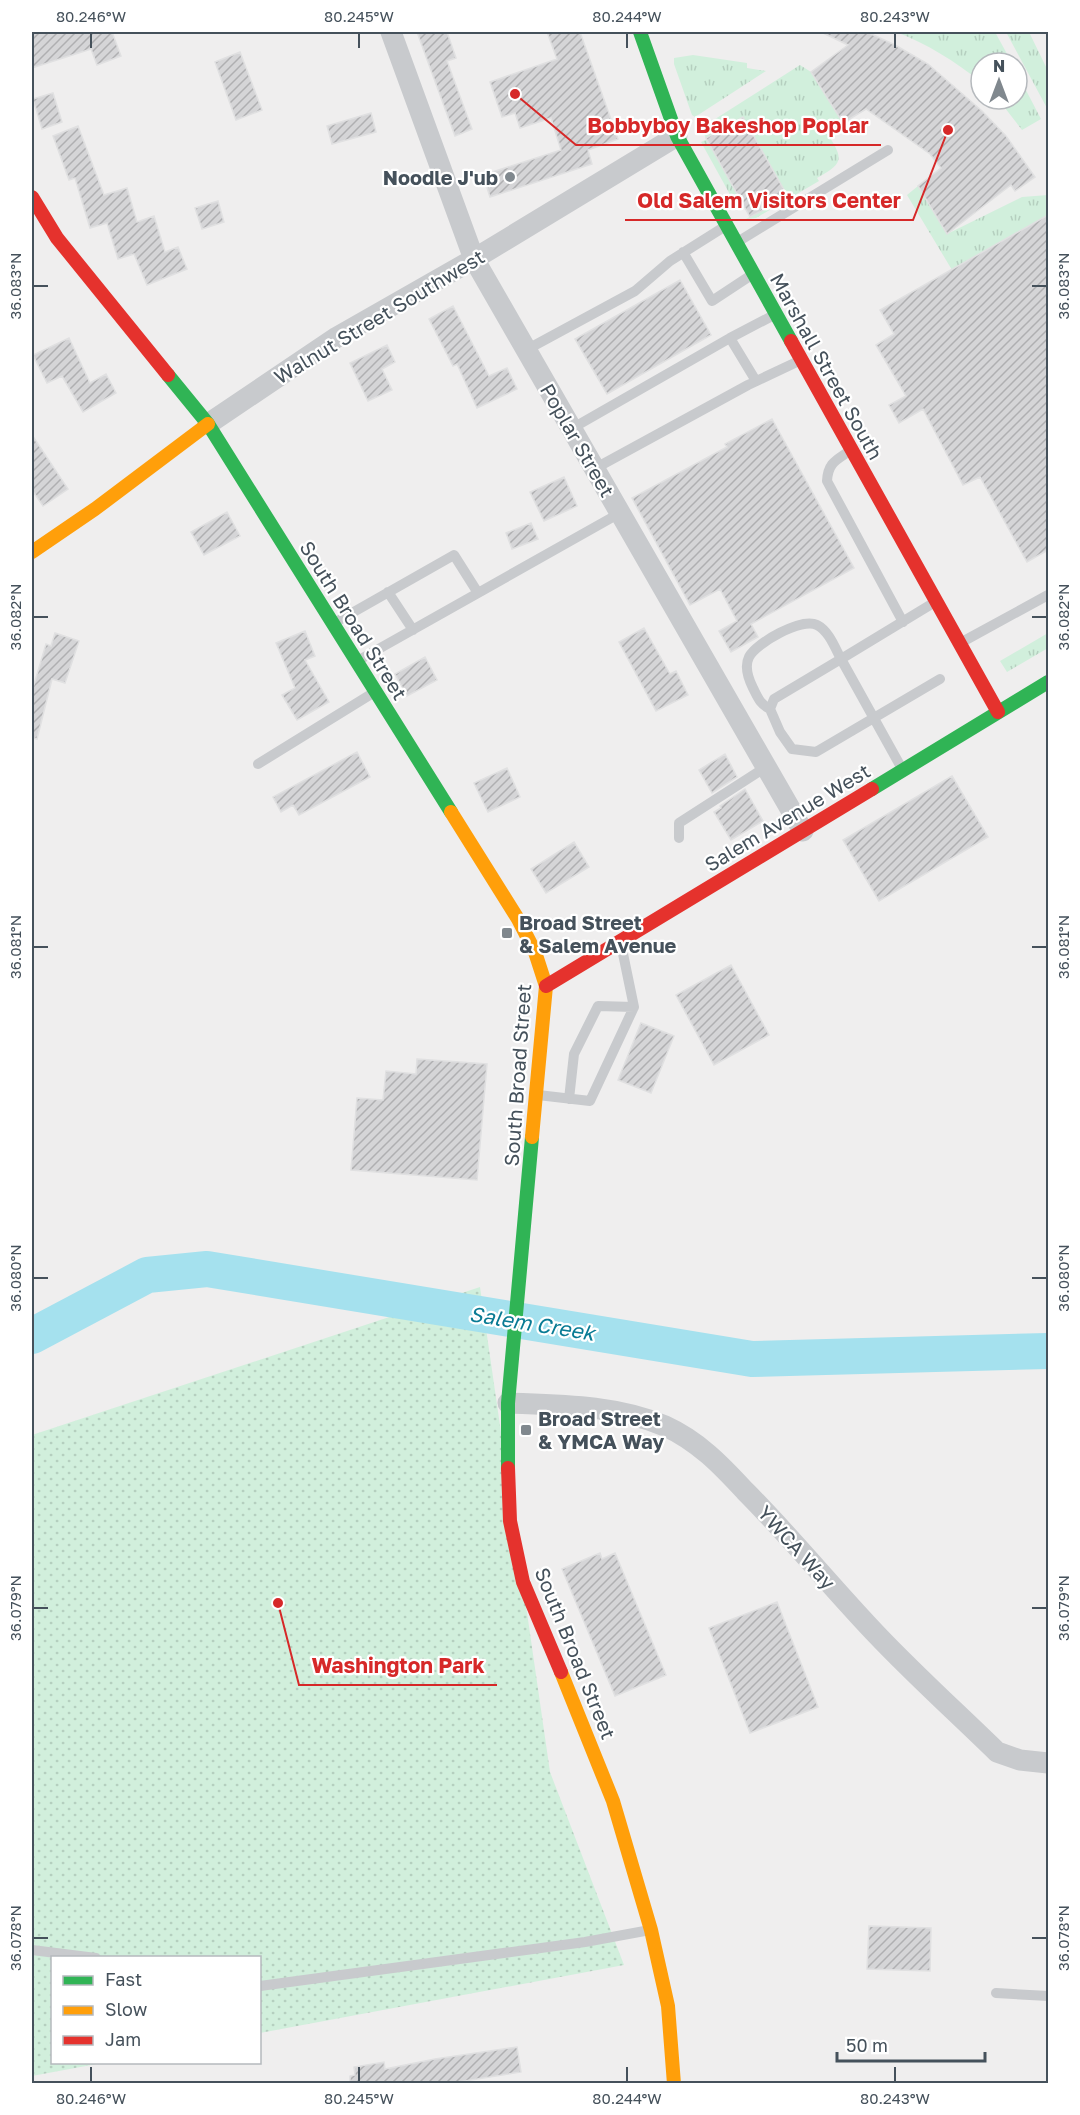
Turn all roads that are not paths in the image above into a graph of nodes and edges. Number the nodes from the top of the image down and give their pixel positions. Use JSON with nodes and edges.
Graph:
{"nodes":[{"id":1,"x":391,"y":32,"type":"edge"},
{"id":2,"x":640,"y":32,"type":"edge"},
{"id":3,"x":677,"y":136,"type":"junction"},
{"id":4,"x":888,"y":150,"type":"dead end"},
{"id":5,"x":34,"y":205,"type":"edge"},
{"id":6,"x":727,"y":225,"type":"junction"},
{"id":7,"x":736,"y":243,"type":"junction"},
{"id":8,"x":684,"y":252,"type":"junction"},
{"id":9,"x":474,"y":259,"type":"junction"},
{"id":10,"x":754,"y":274,"type":"junction"},
{"id":11,"x":776,"y":314,"type":"junction"},
{"id":12,"x":730,"y":338,"type":"junction"},
{"id":13,"x":526,"y":350,"type":"junction"},
{"id":14,"x":801,"y":360,"type":"junction"},
{"id":15,"x":756,"y":381,"type":"junction"},
{"id":16,"x":208,"y":424,"type":"junction"},
{"id":17,"x":571,"y":429,"type":"junction"},
{"id":18,"x":851,"y":449,"type":"junction"},
{"id":19,"x":594,"y":469,"type":"junction"},
{"id":20,"x":620,"y":513,"type":"junction"},
{"id":21,"x":32,"y":552,"type":"edge"},
{"id":22,"x":388,"y":592,"type":"junction"},
{"id":23,"x":478,"y":593,"type":"junction"},
{"id":24,"x":1048,"y":595,"type":"edge"},
{"id":25,"x":936,"y":601,"type":"junction"},
{"id":26,"x":903,"y":622,"type":"junction"},
{"id":27,"x":333,"y":624,"type":"junction"},
{"id":28,"x":413,"y":630,"type":"junction"},
{"id":29,"x":959,"y":644,"type":"junction"},
{"id":30,"x":842,"y":659,"type":"junction"},
{"id":31,"x":357,"y":662,"type":"junction"},
{"id":32,"x":940,"y":679,"type":"dead end"},
{"id":33,"x":1048,"y":682,"type":"edge"},
{"id":34,"x":375,"y":692,"type":"junction"},
{"id":35,"x":770,"y":709,"type":"junction"},
{"id":36,"x":998,"y":712,"type":"junction"},
{"id":37,"x":875,"y":719,"type":"junction"},
{"id":38,"x":258,"y":764,"type":"dead end"},
{"id":39,"x":766,"y":767,"type":"junction"},
{"id":40,"x":903,"y":770,"type":"junction"},
{"id":41,"x":802,"y":831,"type":"junction"},
{"id":42,"x":679,"y":838,"type":"dead end"},
{"id":43,"x":620,"y":941,"type":"junction"},
{"id":44,"x":546,"y":986,"type":"junction"},
{"id":45,"x":634,"y":1007,"type":"junction"},
{"id":46,"x":537,"y":1095,"type":"junction"},
{"id":47,"x":569,"y":1098,"type":"junction"},
{"id":48,"x":508,"y":1403,"type":"junction"},
{"id":49,"x":1048,"y":1763,"type":"edge"},
{"id":50,"x":651,"y":1930,"type":"junction"},
{"id":51,"x":32,"y":1950,"type":"edge"},
{"id":52,"x":80,"y":1956,"type":"edge"},
{"id":53,"x":261,"y":1986,"type":"edge"},
{"id":54,"x":996,"y":1994,"type":"dead end"},
{"id":55,"x":1048,"y":1996,"type":"edge"},
{"id":56,"x":674,"y":2083,"type":"edge"}],
"edges":[{"from":1,"to":9,"type":"street","name":"Poplar Street"},
{"from":2,"to":3,"type":"street","name":"Marshall Street South"},
{"from":3,"to":6,"type":"street","name":"Marshall Street South"},
{"from":3,"to":9,"type":"street","name":"Walnut Street Southwest"},
{"from":4,"to":7,"type":"lane"},
{"from":5,"to":16,"type":"street","name":"South Broad Street"},
{"from":6,"to":7,"type":"street","name":"Marshall Street South"},
{"from":6,"to":8,"type":"lane"},
{"from":7,"to":10,"type":"street","name":"Marshall Street South"},
{"from":8,"to":10,"type":"lane"},
{"from":8,"to":13,"type":"lane"},
{"from":9,"to":13,"type":"street","name":"Poplar Street"},
{"from":9,"to":16,"type":"street","name":"Walnut Street Southwest"},
{"from":10,"to":11,"type":"street","name":"Marshall Street South"},
{"from":11,"to":12,"type":"lane"},
{"from":11,"to":14,"type":"street","name":"Marshall Street South"},
{"from":12,"to":15,"type":"lane"},
{"from":12,"to":17,"type":"lane"},
{"from":13,"to":17,"type":"street","name":"Poplar Street"},
{"from":14,"to":15,"type":"lane"},
{"from":14,"to":18,"type":"street","name":"Marshall Street South"},
{"from":15,"to":19,"type":"lane"},
{"from":16,"to":21,"type":"street","name":"Walnut Street Southwest"},
{"from":16,"to":27,"type":"street","name":"South Broad Street"},
{"from":17,"to":19,"type":"street","name":"Poplar Street"},
{"from":18,"to":25,"type":"street","name":"Marshall Street South"},
{"from":18,"to":26,"type":"lane"},
{"from":19,"to":20,"type":"street","name":"Poplar Street"},
{"from":20,"to":23,"type":"lane"},
{"from":20,"to":39,"type":"street","name":"Poplar Street"},
{"from":22,"to":23,"type":"lane"},
{"from":22,"to":27,"type":"lane"},
{"from":22,"to":28,"type":"lane"},
{"from":23,"to":28,"type":"lane"},
{"from":24,"to":29,"type":"lane"},
{"from":25,"to":26,"type":"lane"},
{"from":25,"to":29,"type":"street","name":"Marshall Street South"},
{"from":26,"to":30,"type":"lane"},
{"from":27,"to":31,"type":"street","name":"South Broad Street"},
{"from":28,"to":31,"type":"lane"},
{"from":29,"to":36,"type":"street","name":"Marshall Street South"},
{"from":30,"to":35,"type":"lane"},
{"from":30,"to":35,"type":"lane"},
{"from":30,"to":37,"type":"lane"},
{"from":31,"to":34,"type":"street","name":"South Broad Street"},
{"from":32,"to":37,"type":"lane"},
{"from":33,"to":36,"type":"street","name":"Salem Avenue West"},
{"from":34,"to":38,"type":"lane"},
{"from":34,"to":44,"type":"street","name":"South Broad Street"},
{"from":35,"to":37,"type":"lane"},
{"from":36,"to":40,"type":"street","name":"Salem Avenue West"},
{"from":37,"to":40,"type":"lane"},
{"from":39,"to":41,"type":"street","name":"Poplar Street"},
{"from":39,"to":42,"type":"lane"},
{"from":40,"to":41,"type":"street","name":"Salem Avenue West"},
{"from":41,"to":43,"type":"street","name":"Salem Avenue West"},
{"from":43,"to":44,"type":"street","name":"Salem Avenue West"},
{"from":43,"to":45,"type":"lane"},
{"from":44,"to":46,"type":"street","name":"South Broad Street"},
{"from":45,"to":47,"type":"lane"},
{"from":45,"to":47,"type":"lane"},
{"from":46,"to":47,"type":"lane"},
{"from":46,"to":48,"type":"street","name":"South Broad Street"},
{"from":48,"to":49,"type":"street","name":"YWCA Way"},
{"from":48,"to":50,"type":"street","name":"South Broad Street"},
{"from":50,"to":53,"type":"lane"},
{"from":50,"to":56,"type":"street","name":"South Broad Street"},
{"from":51,"to":52,"type":"lane"},
{"from":54,"to":55,"type":"lane"}]}
